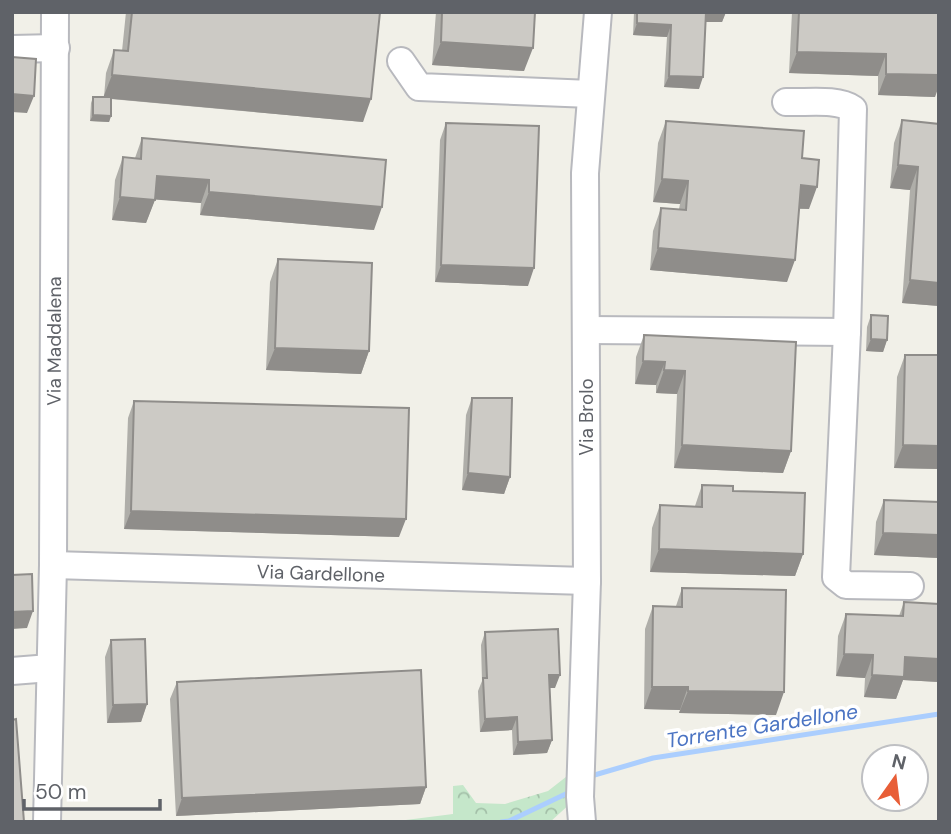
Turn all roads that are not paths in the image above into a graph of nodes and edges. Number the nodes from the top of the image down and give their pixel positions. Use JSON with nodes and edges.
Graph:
{"nodes":[{"id":1,"x":55,"y":12,"type":"edge"},
{"id":2,"x":598,"y":12,"type":"edge"},
{"id":3,"x":56,"y":48,"type":"junction"},
{"id":4,"x":12,"y":49,"type":"edge"},
{"id":5,"x":401,"y":61,"type":"dead end"},
{"id":6,"x":591,"y":94,"type":"junction"},
{"id":7,"x":786,"y":102,"type":"dead end"},
{"id":8,"x":586,"y":330,"type":"junction"},
{"id":9,"x":847,"y":332,"type":"junction"},
{"id":10,"x":53,"y":565,"type":"junction"},
{"id":11,"x":587,"y":581,"type":"junction"},
{"id":12,"x":910,"y":586,"type":"dead end"},
{"id":13,"x":50,"y":668,"type":"junction"},
{"id":14,"x":12,"y":671,"type":"edge"},
{"id":15,"x":47,"y":822,"type":"edge"},
{"id":16,"x":582,"y":822,"type":"edge"}],
"edges":[{"from":1,"to":3,"type":"street","name":"Via Maddalena"},
{"from":2,"to":6,"type":"street","name":"Via Brolo"},
{"from":3,"to":4,"type":"street"},
{"from":3,"to":10,"type":"street","name":"Via Maddalena"},
{"from":5,"to":6,"type":"street"},
{"from":6,"to":8,"type":"street","name":"Via Brolo"},
{"from":7,"to":9,"type":"street"},
{"from":8,"to":9,"type":"street"},
{"from":8,"to":11,"type":"street","name":"Via Brolo"},
{"from":9,"to":12,"type":"street"},
{"from":10,"to":11,"type":"street","name":"Via Gardellone"},
{"from":10,"to":13,"type":"street","name":"Via Maddalena"},
{"from":11,"to":16,"type":"street","name":"Via Brolo"},
{"from":13,"to":14,"type":"street"},
{"from":13,"to":15,"type":"street","name":"Via Maddalena"}]}
